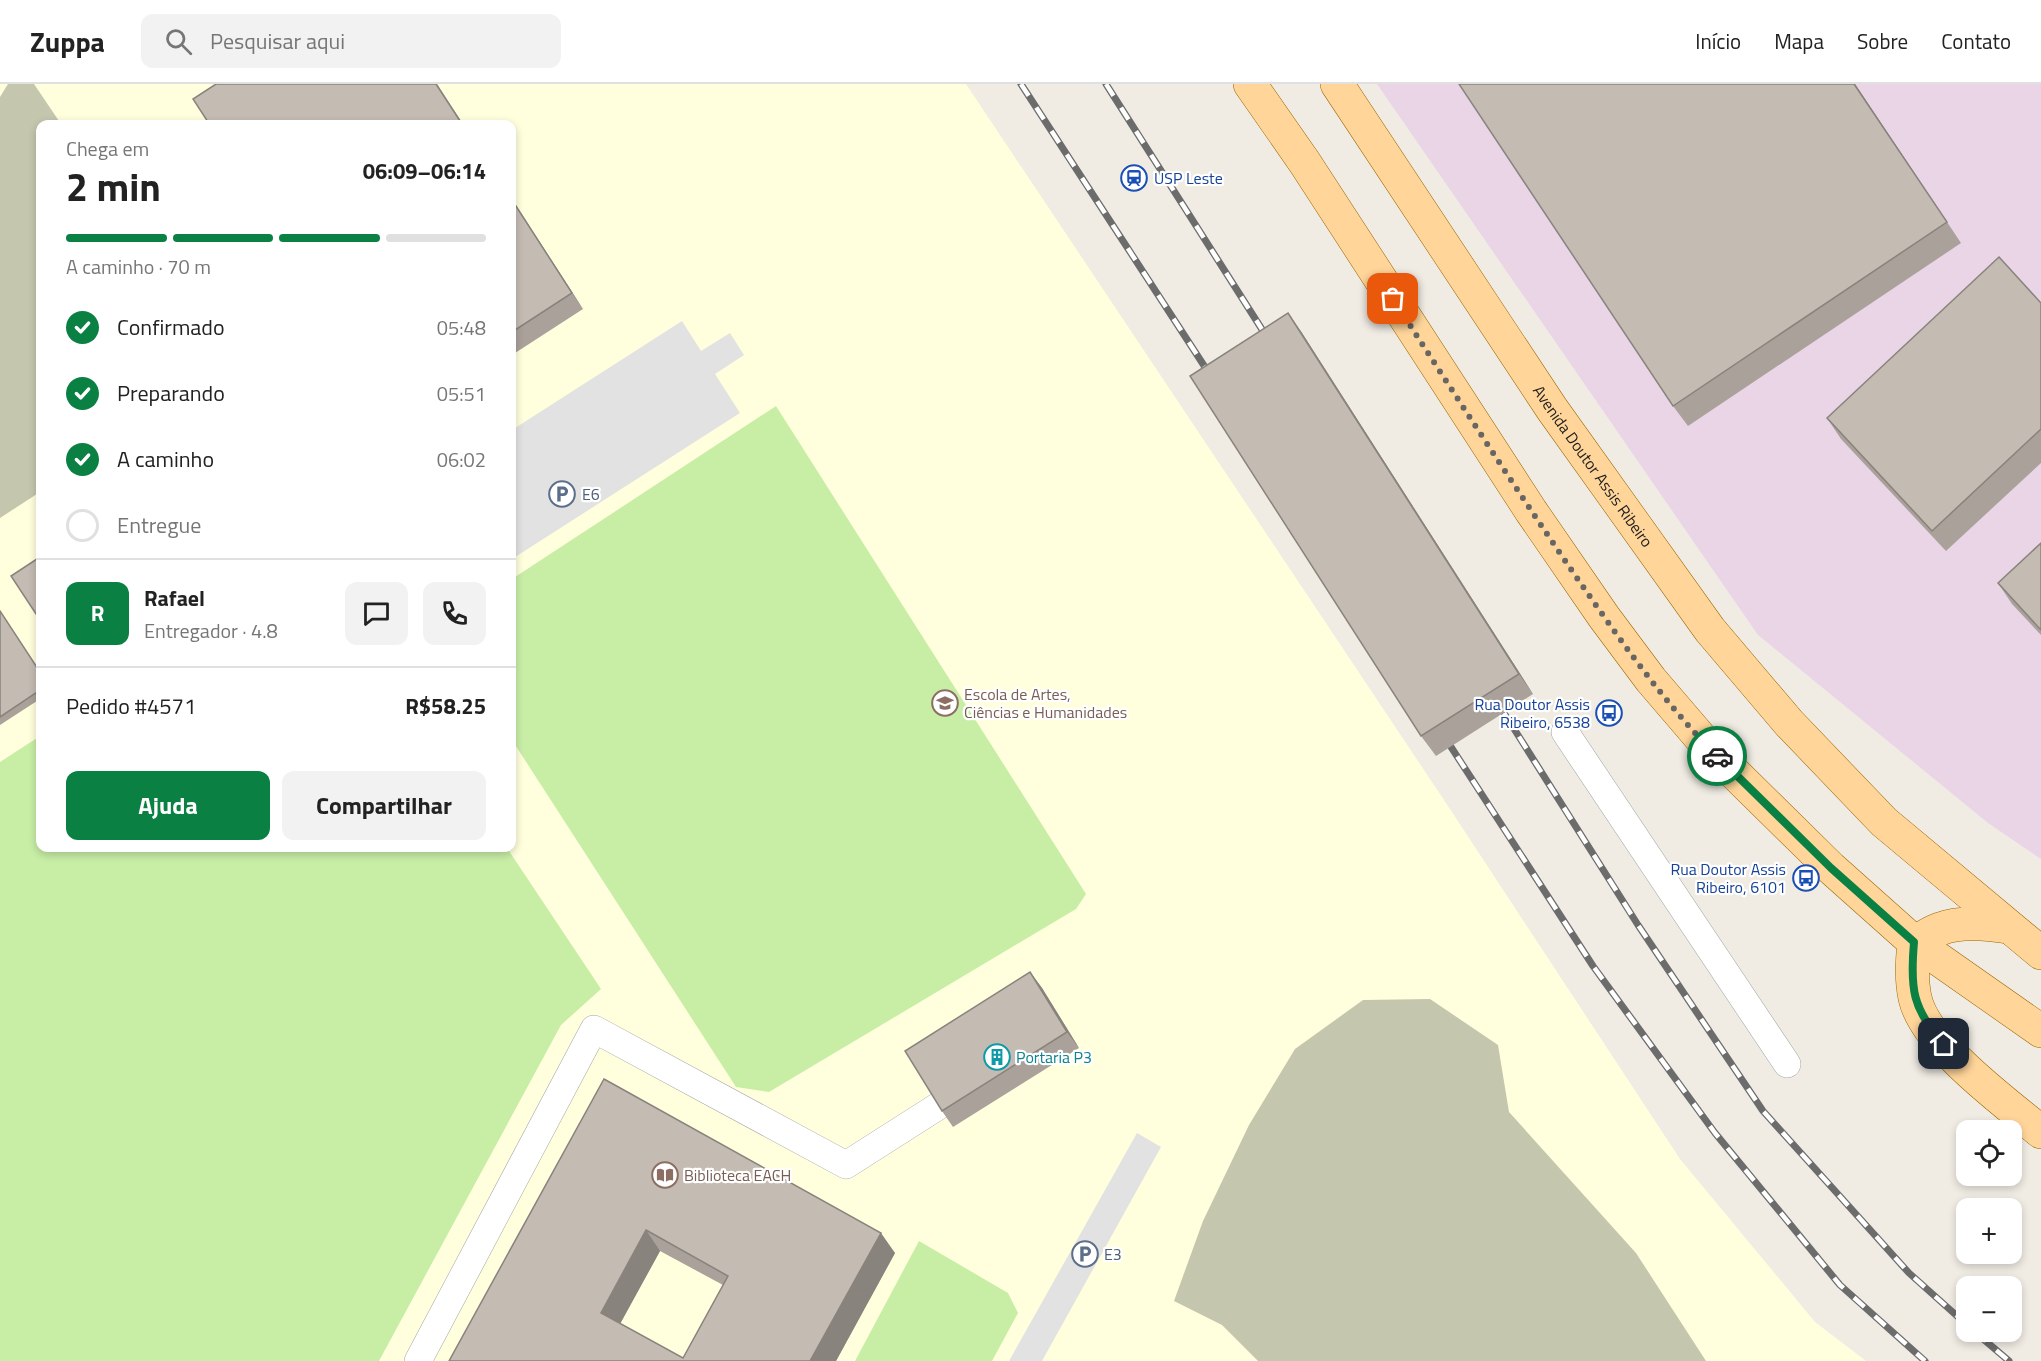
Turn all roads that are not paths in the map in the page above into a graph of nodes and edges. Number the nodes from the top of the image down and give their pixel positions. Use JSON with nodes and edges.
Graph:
{"nodes":[{"id":1,"x":1250,"y":84,"type":"edge"},
{"id":2,"x":1337,"y":84,"type":"edge"},
{"id":3,"x":1565,"y":732,"type":"dead end"},
{"id":4,"x":2008,"y":927,"type":"junction"},
{"id":5,"x":1914,"y":942,"type":"junction"},
{"id":6,"x":2041,"y":953,"type":"edge"},
{"id":7,"x":2041,"y":1031,"type":"edge"},
{"id":8,"x":1787,"y":1064,"type":"dead end"},
{"id":9,"x":940,"y":1105,"type":"edge"},
{"id":10,"x":2041,"y":1132,"type":"edge"},
{"id":11,"x":418,"y":1361,"type":"edge"}],
"edges":[{"from":1,"to":5,"type":"main road"},
{"from":2,"to":4,"type":"main road","name":"Avenida Doutor Assis Ribeiro"},
{"from":3,"to":8,"type":"street"},
{"from":4,"to":5,"type":"main road"},
{"from":4,"to":6,"type":"main road"},
{"from":5,"to":7,"type":"main road"},
{"from":5,"to":10,"type":"main road"},
{"from":9,"to":11,"type":"street"}]}
